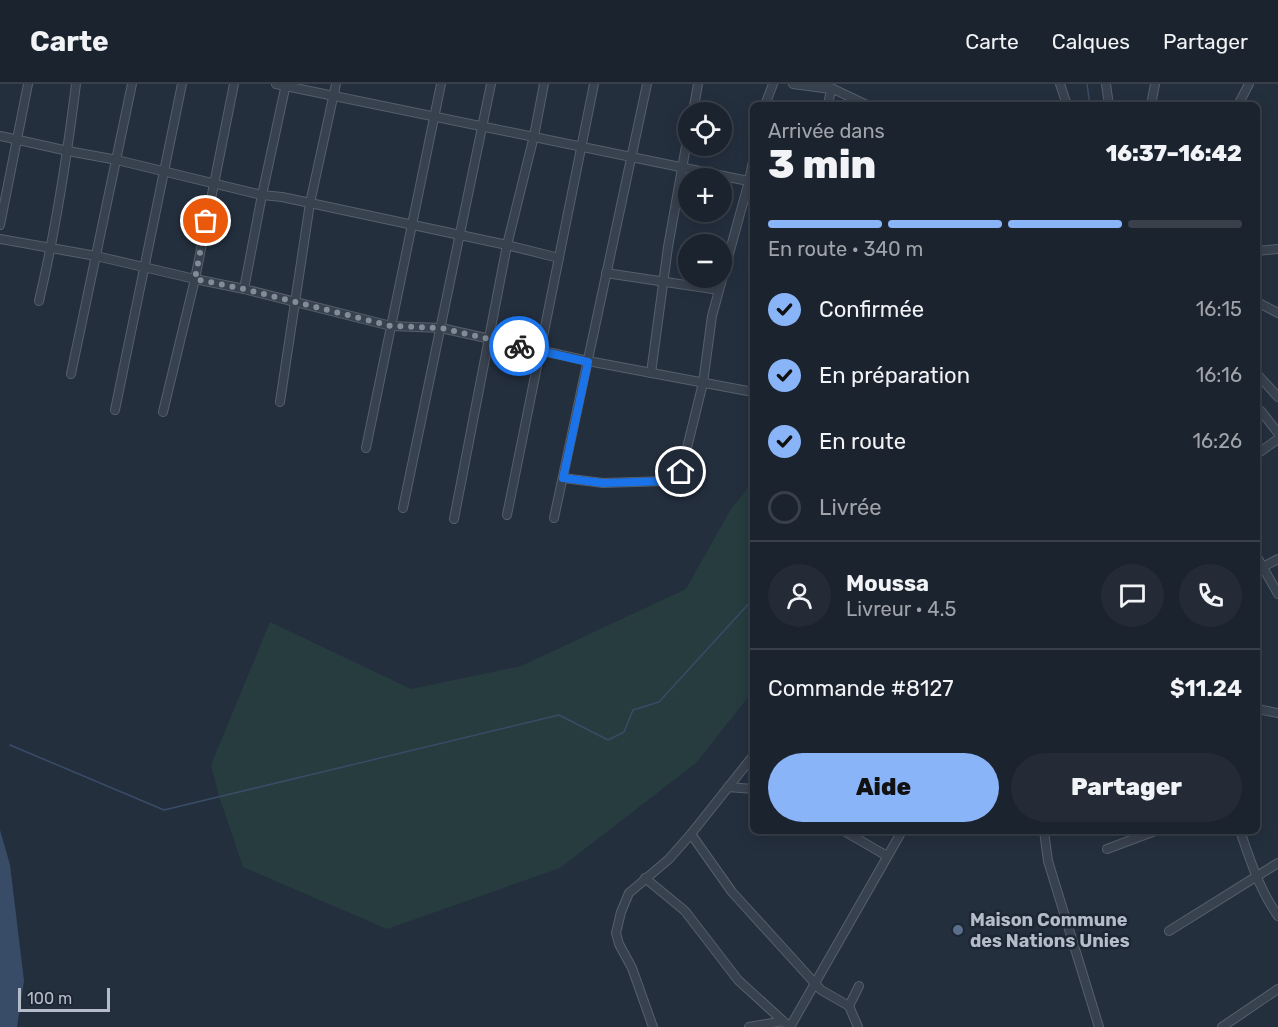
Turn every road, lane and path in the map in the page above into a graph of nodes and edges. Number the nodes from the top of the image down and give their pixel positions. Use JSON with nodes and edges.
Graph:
{"nodes":[{"id":1,"x":28,"y":84,"type":"edge"},
{"id":2,"x":76,"y":84,"type":"edge"},
{"id":3,"x":132,"y":84,"type":"edge"},
{"id":4,"x":182,"y":84,"type":"edge"},
{"id":5,"x":234,"y":84,"type":"edge"},
{"id":6,"x":276,"y":84,"type":"edge"},
{"id":7,"x":336,"y":84,"type":"edge"},
{"id":8,"x":441,"y":84,"type":"edge"},
{"id":9,"x":491,"y":84,"type":"edge"},
{"id":10,"x":544,"y":84,"type":"edge"},
{"id":11,"x":594,"y":84,"type":"edge"},
{"id":12,"x":647,"y":84,"type":"edge"},
{"id":13,"x":698,"y":84,"type":"edge"},
{"id":14,"x":773,"y":84,"type":"edge"},
{"id":15,"x":793,"y":84,"type":"edge"},
{"id":16,"x":1060,"y":84,"type":"edge"},
{"id":17,"x":1106,"y":84,"type":"edge"},
{"id":18,"x":1155,"y":84,"type":"edge"},
{"id":19,"x":1249,"y":84,"type":"edge"},
{"id":20,"x":286,"y":85,"type":"edge"},
{"id":21,"x":827,"y":86,"type":"edge"},
{"id":22,"x":333,"y":95,"type":"junction"},
{"id":23,"x":695,"y":102,"type":"edge"},
{"id":24,"x":766,"y":102,"type":"edge"},
{"id":25,"x":828,"y":102,"type":"edge"},
{"id":26,"x":861,"y":102,"type":"edge"},
{"id":27,"x":1066,"y":102,"type":"edge"},
{"id":28,"x":1109,"y":102,"type":"edge"},
{"id":29,"x":1152,"y":102,"type":"edge"},
{"id":30,"x":1240,"y":102,"type":"edge"},
{"id":31,"x":434,"y":116,"type":"junction"},
{"id":32,"x":482,"y":126,"type":"junction"},
{"id":33,"x":0,"y":136,"type":"edge"},
{"id":34,"x":534,"y":136,"type":"junction"},
{"id":35,"x":17,"y":139,"type":"junction"},
{"id":36,"x":581,"y":146,"type":"junction"},
{"id":37,"x":68,"y":151,"type":"junction"},
{"id":38,"x":631,"y":156,"type":"junction"},
{"id":39,"x":685,"y":156,"type":"edge"},
{"id":40,"x":117,"y":160,"type":"junction"},
{"id":41,"x":683,"y":167,"type":"junction"},
{"id":42,"x":164,"y":172,"type":"junction"},
{"id":43,"x":750,"y":181,"type":"edge"},
{"id":44,"x":213,"y":183,"type":"junction"},
{"id":45,"x":750,"y":184,"type":"edge"},
{"id":46,"x":262,"y":195,"type":"junction"},
{"id":47,"x":310,"y":203,"type":"junction"},
{"id":48,"x":0,"y":225,"type":"edge"},
{"id":49,"x":411,"y":225,"type":"junction"},
{"id":50,"x":460,"y":235,"type":"junction"},
{"id":51,"x":0,"y":239,"type":"edge"},
{"id":52,"x":507,"y":245,"type":"junction"},
{"id":53,"x":51,"y":249,"type":"junction"},
{"id":54,"x":1278,"y":249,"type":"edge"},
{"id":55,"x":1260,"y":251,"type":"edge"},
{"id":56,"x":96,"y":256,"type":"junction"},
{"id":57,"x":559,"y":258,"type":"junction"},
{"id":58,"x":144,"y":268,"type":"junction"},
{"id":59,"x":606,"y":273,"type":"junction"},
{"id":60,"x":195,"y":279,"type":"junction"},
{"id":61,"x":664,"y":282,"type":"junction"},
{"id":62,"x":244,"y":289,"type":"junction"},
{"id":63,"x":719,"y":290,"type":"junction"},
{"id":64,"x":39,"y":301,"type":"dead end"},
{"id":65,"x":295,"y":303,"type":"junction"},
{"id":66,"x":1260,"y":304,"type":"edge"},
{"id":67,"x":1278,"y":314,"type":"edge"},
{"id":68,"x":391,"y":326,"type":"junction"},
{"id":69,"x":441,"y":328,"type":"junction"},
{"id":70,"x":489,"y":339,"type":"junction"},
{"id":71,"x":541,"y":350,"type":"junction"},
{"id":72,"x":588,"y":362,"type":"junction"},
{"id":73,"x":651,"y":373,"type":"junction"},
{"id":74,"x":71,"y":374,"type":"dead end"},
{"id":75,"x":1260,"y":377,"type":"edge"},
{"id":76,"x":704,"y":383,"type":"junction"},
{"id":77,"x":750,"y":391,"type":"edge"},
{"id":78,"x":1278,"y":397,"type":"edge"},
{"id":79,"x":280,"y":402,"type":"dead end"},
{"id":80,"x":115,"y":410,"type":"dead end"},
{"id":81,"x":1260,"y":411,"type":"edge"},
{"id":82,"x":163,"y":412,"type":"dead end"},
{"id":83,"x":1278,"y":433,"type":"edge"},
{"id":84,"x":1278,"y":439,"type":"edge"},
{"id":85,"x":366,"y":448,"type":"dead end"},
{"id":86,"x":1260,"y":452,"type":"edge"},
{"id":87,"x":563,"y":478,"type":"junction"},
{"id":88,"x":403,"y":508,"type":"dead end"},
{"id":89,"x":507,"y":515,"type":"dead end"},
{"id":90,"x":554,"y":518,"type":"dead end"},
{"id":91,"x":454,"y":519,"type":"dead end"},
{"id":92,"x":1278,"y":559,"type":"edge"},
{"id":93,"x":1260,"y":569,"type":"edge"},
{"id":94,"x":1278,"y":594,"type":"edge"},
{"id":95,"x":1260,"y":710,"type":"edge"},
{"id":96,"x":1278,"y":713,"type":"edge"},
{"id":97,"x":750,"y":760,"type":"edge"},
{"id":98,"x":728,"y":787,"type":"junction"},
{"id":99,"x":750,"y":789,"type":"edge"},
{"id":100,"x":691,"y":834,"type":"junction"},
{"id":101,"x":849,"y":834,"type":"edge"},
{"id":102,"x":900,"y":834,"type":"edge"},
{"id":103,"x":1044,"y":834,"type":"edge"},
{"id":104,"x":1147,"y":834,"type":"edge"},
{"id":105,"x":1241,"y":834,"type":"edge"},
{"id":106,"x":1107,"y":849,"type":"dead end"},
{"id":107,"x":887,"y":856,"type":"junction"},
{"id":108,"x":1278,"y":863,"type":"edge"},
{"id":109,"x":1256,"y":877,"type":"junction"},
{"id":110,"x":645,"y":878,"type":"junction"},
{"id":111,"x":1278,"y":916,"type":"edge"},
{"id":112,"x":1169,"y":931,"type":"dead end"},
{"id":113,"x":814,"y":983,"type":"junction"},
{"id":114,"x":860,"y":986,"type":"dead end"},
{"id":115,"x":1278,"y":989,"type":"edge"},
{"id":116,"x":849,"y":1006,"type":"junction"},
{"id":117,"x":783,"y":1021,"type":"junction"},
{"id":118,"x":653,"y":1027,"type":"edge"},
{"id":119,"x":748,"y":1027,"type":"edge"},
{"id":120,"x":790,"y":1027,"type":"edge"},
{"id":121,"x":858,"y":1027,"type":"edge"},
{"id":122,"x":1099,"y":1027,"type":"edge"},
{"id":123,"x":1222,"y":1027,"type":"edge"}],
"edges":[{"from":1,"to":35,"type":"street"},
{"from":2,"to":37,"type":"street"},
{"from":3,"to":40,"type":"street"},
{"from":4,"to":42,"type":"street"},
{"from":5,"to":44,"type":"street"},
{"from":6,"to":20,"type":"street"},
{"from":7,"to":22,"type":"street"},
{"from":8,"to":31,"type":"street"},
{"from":9,"to":32,"type":"street"},
{"from":10,"to":34,"type":"street"},
{"from":11,"to":36,"type":"street"},
{"from":12,"to":38,"type":"street"},
{"from":13,"to":23,"type":"street"},
{"from":14,"to":24,"type":"street"},
{"from":15,"to":21,"type":"street"},
{"from":16,"to":27,"type":"street"},
{"from":17,"to":28,"type":"street"},
{"from":18,"to":29,"type":"street"},
{"from":19,"to":30,"type":"street"},
{"from":20,"to":22,"type":"street"},
{"from":20,"to":46,"type":"street"},
{"from":21,"to":25,"type":"street"},
{"from":21,"to":26,"type":"street"},
{"from":22,"to":31,"type":"street"},
{"from":22,"to":47,"type":"street"},
{"from":31,"to":32,"type":"street"},
{"from":31,"to":49,"type":"street"},
{"from":32,"to":34,"type":"street"},
{"from":32,"to":50,"type":"street"},
{"from":33,"to":35,"type":"street"},
{"from":34,"to":36,"type":"street"},
{"from":34,"to":52,"type":"street"},
{"from":35,"to":37,"type":"street"},
{"from":35,"to":48,"type":"street"},
{"from":36,"to":38,"type":"street"},
{"from":36,"to":57,"type":"street"},
{"from":37,"to":40,"type":"street"},
{"from":37,"to":53,"type":"street"},
{"from":38,"to":41,"type":"street"},
{"from":38,"to":59,"type":"street"},
{"from":39,"to":41,"type":"street"},
{"from":40,"to":42,"type":"street"},
{"from":40,"to":56,"type":"street"},
{"from":41,"to":43,"type":"street"},
{"from":41,"to":61,"type":"street"},
{"from":42,"to":44,"type":"street"},
{"from":42,"to":58,"type":"street"},
{"from":44,"to":46,"type":"street"},
{"from":44,"to":60,"type":"street"},
{"from":45,"to":63,"type":"street"},
{"from":46,"to":47,"type":"street"},
{"from":46,"to":62,"type":"street"},
{"from":47,"to":49,"type":"street"},
{"from":47,"to":65,"type":"street"},
{"from":49,"to":50,"type":"street"},
{"from":49,"to":68,"type":"street"},
{"from":50,"to":52,"type":"street"},
{"from":50,"to":69,"type":"street"},
{"from":51,"to":53,"type":"street"},
{"from":52,"to":57,"type":"street"},
{"from":52,"to":70,"type":"street"},
{"from":53,"to":56,"type":"street"},
{"from":53,"to":64,"type":"street"},
{"from":54,"to":55,"type":"street"},
{"from":56,"to":58,"type":"street"},
{"from":56,"to":74,"type":"street"},
{"from":57,"to":71,"type":"street"},
{"from":58,"to":60,"type":"street"},
{"from":58,"to":80,"type":"street"},
{"from":59,"to":61,"type":"street"},
{"from":59,"to":72,"type":"street"},
{"from":60,"to":62,"type":"street"},
{"from":60,"to":82,"type":"street"},
{"from":61,"to":63,"type":"street"},
{"from":61,"to":73,"type":"street"},
{"from":62,"to":65,"type":"street"},
{"from":63,"to":76,"type":"street"},
{"from":65,"to":68,"type":"street"},
{"from":65,"to":79,"type":"street"},
{"from":66,"to":67,"type":"street"},
{"from":68,"to":69,"type":"street"},
{"from":68,"to":85,"type":"street"},
{"from":69,"to":70,"type":"street"},
{"from":69,"to":88,"type":"street"},
{"from":70,"to":71,"type":"street"},
{"from":70,"to":91,"type":"street"},
{"from":71,"to":72,"type":"street"},
{"from":71,"to":89,"type":"street"},
{"from":72,"to":73,"type":"street"},
{"from":72,"to":87,"type":"street"},
{"from":73,"to":76,"type":"street"},
{"from":75,"to":78,"type":"street"},
{"from":76,"to":77,"type":"street"},
{"from":76,"to":87,"type":"street"},
{"from":81,"to":83,"type":"street"},
{"from":84,"to":86,"type":"street"},
{"from":87,"to":90,"type":"street"},
{"from":92,"to":93,"type":"street"},
{"from":93,"to":94,"type":"street"},
{"from":95,"to":96,"type":"street"},
{"from":97,"to":98,"type":"street"},
{"from":98,"to":99,"type":"street"},
{"from":98,"to":100,"type":"street"},
{"from":100,"to":110,"type":"street"},
{"from":100,"to":113,"type":"street"},
{"from":101,"to":107,"type":"street"},
{"from":102,"to":107,"type":"street"},
{"from":103,"to":122,"type":"street"},
{"from":104,"to":106,"type":"street"},
{"from":105,"to":109,"type":"street"},
{"from":107,"to":113,"type":"street"},
{"from":108,"to":109,"type":"street"},
{"from":109,"to":111,"type":"street"},
{"from":109,"to":112,"type":"street"},
{"from":110,"to":117,"type":"street"},
{"from":110,"to":118,"type":"street"},
{"from":113,"to":116,"type":"street"},
{"from":113,"to":120,"type":"street"},
{"from":114,"to":116,"type":"street"},
{"from":115,"to":123,"type":"street"},
{"from":116,"to":121,"type":"street"},
{"from":117,"to":119,"type":"street"},
{"from":117,"to":120,"type":"street"}]}
